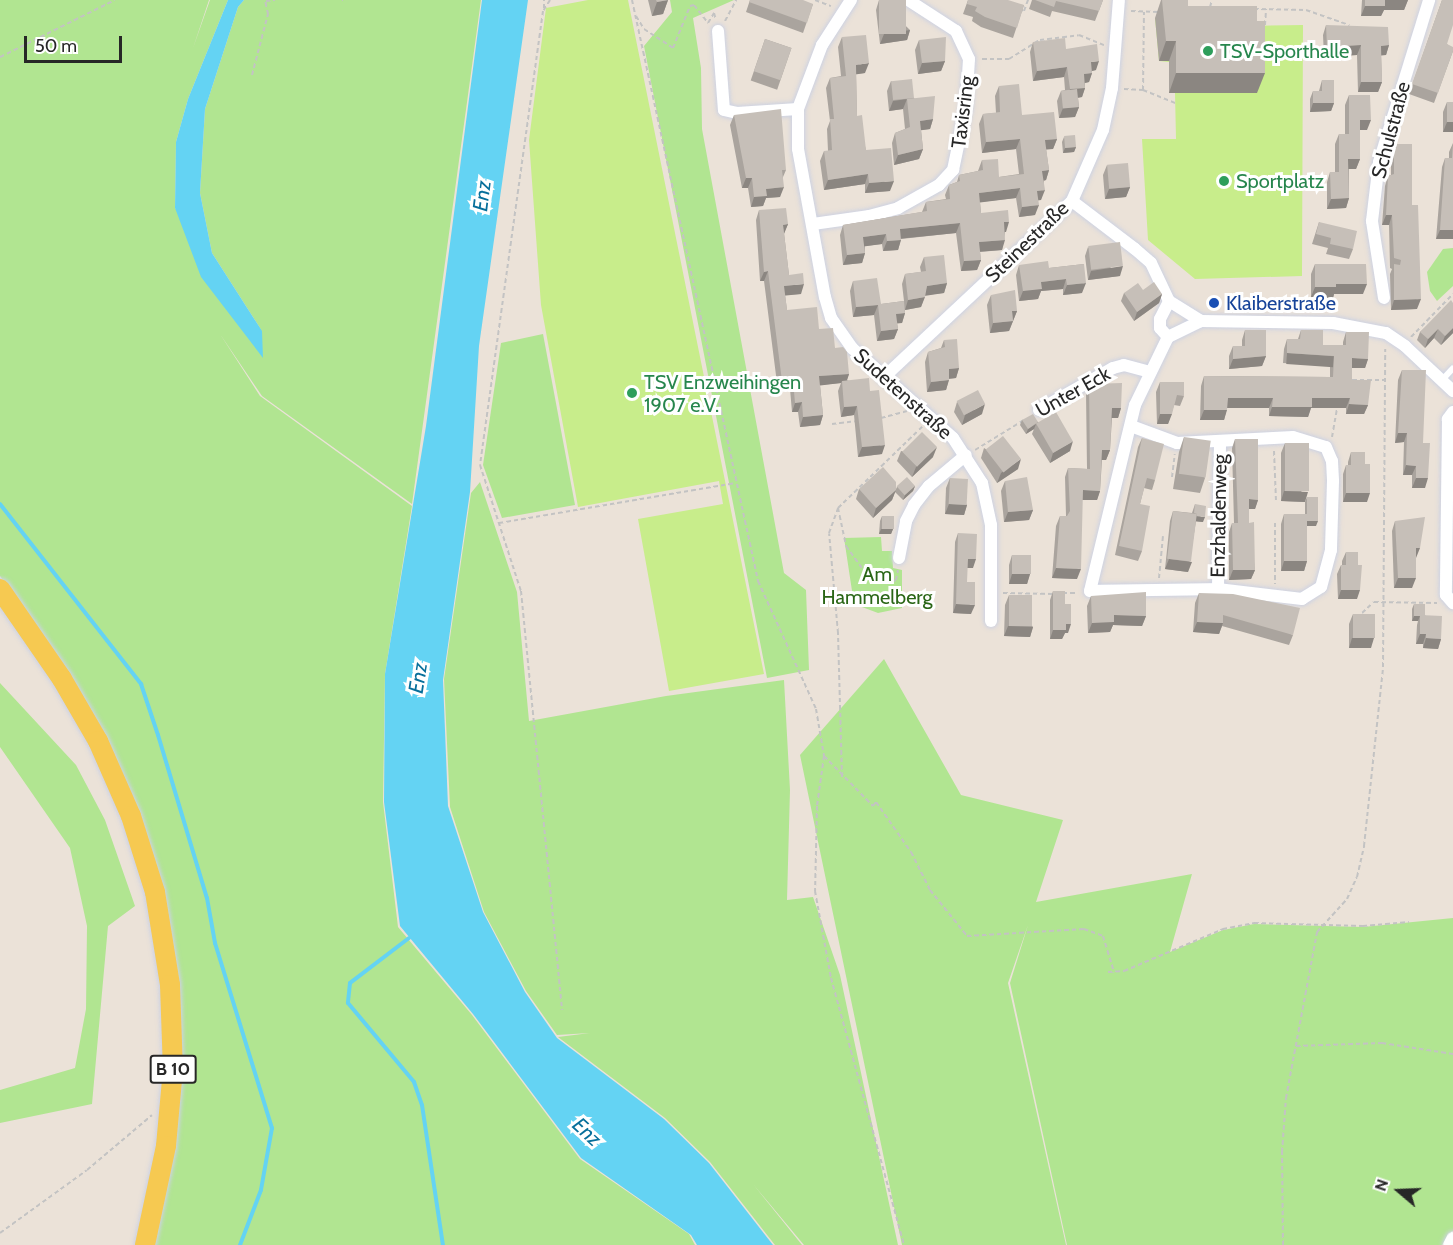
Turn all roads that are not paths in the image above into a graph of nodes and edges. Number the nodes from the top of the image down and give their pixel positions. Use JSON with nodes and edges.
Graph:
{"nodes":[{"id":1,"x":909,"y":0,"type":"edge"},
{"id":2,"x":1119,"y":0,"type":"edge"},
{"id":3,"x":1429,"y":0,"type":"edge"},
{"id":4,"x":848,"y":5,"type":"edge"},
{"id":5,"x":718,"y":31,"type":"road end"},
{"id":6,"x":798,"y":109,"type":"junction"},
{"id":7,"x":1072,"y":201,"type":"junction"},
{"id":8,"x":813,"y":224,"type":"junction"},
{"id":9,"x":1384,"y":298,"type":"dead end"},
{"id":10,"x":1169,"y":301,"type":"junction"},
{"id":11,"x":1201,"y":321,"type":"junction"},
{"id":12,"x":1168,"y":337,"type":"junction"},
{"id":13,"x":1453,"y":368,"type":"edge"},
{"id":14,"x":1150,"y":372,"type":"junction"},
{"id":15,"x":884,"y":378,"type":"junction"},
{"id":16,"x":1442,"y":380,"type":"junction"},
{"id":17,"x":1453,"y":391,"type":"edge"},
{"id":18,"x":1039,"y":410,"type":"road end"},
{"id":19,"x":1453,"y":412,"type":"edge"},
{"id":20,"x":1131,"y":426,"type":"junction"},
{"id":21,"x":1220,"y":442,"type":"junction"},
{"id":22,"x":966,"y":455,"type":"junction"},
{"id":23,"x":1450,"y":507,"type":"edge"},
{"id":24,"x":899,"y":558,"type":"road end"},
{"id":25,"x":0,"y":589,"type":"edge"},
{"id":26,"x":1218,"y":589,"type":"junction"},
{"id":27,"x":1450,"y":599,"type":"edge"},
{"id":28,"x":991,"y":621,"type":"dead end"},
{"id":29,"x":1453,"y":1239,"type":"edge"},
{"id":30,"x":145,"y":1245,"type":"edge"},
{"id":31,"x":1450,"y":1245,"type":"edge"}],
"edges":[{"from":1,"to":8,"type":"street","name":"Taxisring"},
{"from":2,"to":7,"type":"street","name":"Steinestraße"},
{"from":3,"to":9,"type":"street","name":"Schulstraße"},
{"from":4,"to":6,"type":"street","name":"Sudetenstraße"},
{"from":5,"to":6,"type":"street"},
{"from":6,"to":8,"type":"street","name":"Sudetenstraße"},
{"from":7,"to":10,"type":"street"},
{"from":7,"to":15,"type":"street","name":"Steinestraße"},
{"from":8,"to":15,"type":"street","name":"Sudetenstraße"},
{"from":10,"to":11,"type":"street"},
{"from":10,"to":12,"type":"street"},
{"from":11,"to":12,"type":"street"},
{"from":11,"to":16,"type":"street"},
{"from":12,"to":14,"type":"street"},
{"from":13,"to":16,"type":"lane"},
{"from":14,"to":18,"type":"street","name":"Unter Eck"},
{"from":14,"to":20,"type":"street"},
{"from":15,"to":22,"type":"street","name":"Sudetenstraße"},
{"from":16,"to":17,"type":"street"},
{"from":19,"to":23,"type":"street"},
{"from":20,"to":21,"type":"street"},
{"from":20,"to":26,"type":"street"},
{"from":21,"to":26,"type":"street","name":"Enzhaldenweg"},
{"from":21,"to":26,"type":"street"},
{"from":22,"to":24,"type":"street"},
{"from":22,"to":28,"type":"street","name":"Sudetenstraße"},
{"from":23,"to":27,"type":"street"},
{"from":25,"to":30,"type":"main road","number":"B 10"},
{"from":29,"to":31,"type":"street"}]}
